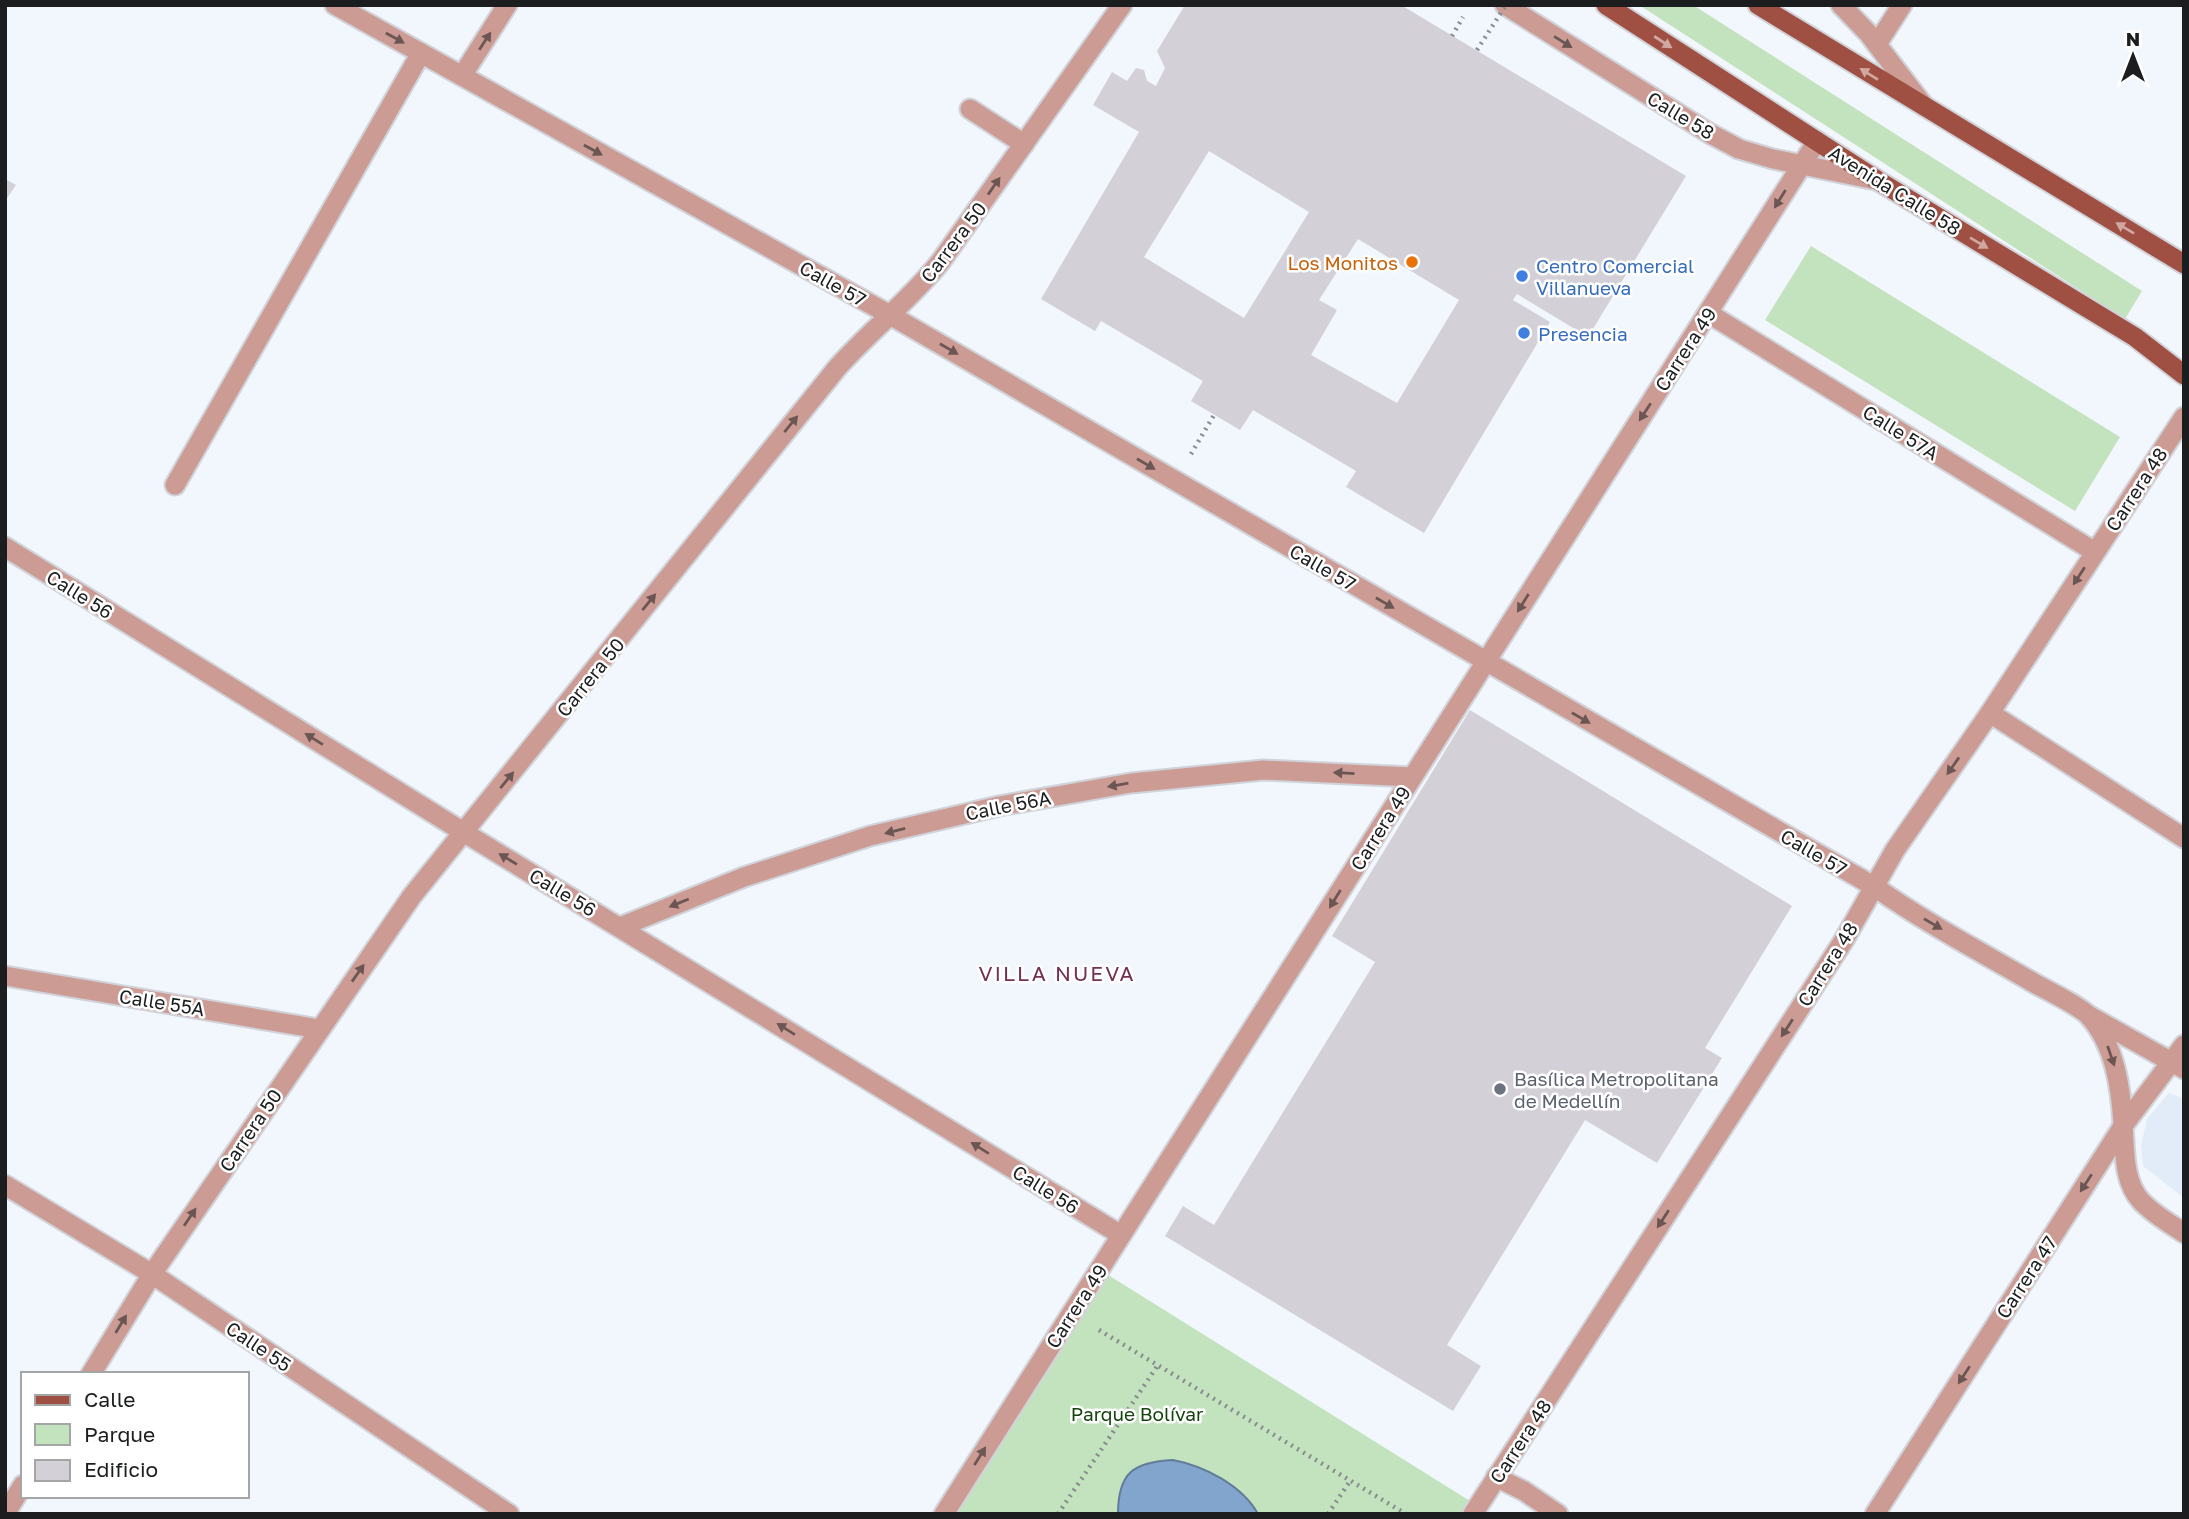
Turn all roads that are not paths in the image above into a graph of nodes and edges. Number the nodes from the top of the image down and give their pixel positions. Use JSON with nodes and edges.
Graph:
{"nodes":[{"id":1,"x":335,"y":5,"type":"edge"},
{"id":2,"x":507,"y":5,"type":"edge"},
{"id":3,"x":1122,"y":5,"type":"edge"},
{"id":4,"x":1505,"y":5,"type":"edge"},
{"id":5,"x":1606,"y":5,"type":"edge"},
{"id":6,"x":1758,"y":5,"type":"edge"},
{"id":7,"x":1841,"y":5,"type":"edge"},
{"id":8,"x":1902,"y":5,"type":"edge"},
{"id":9,"x":1877,"y":44,"type":"junction"},
{"id":10,"x":421,"y":53,"type":"junction"},
{"id":11,"x":462,"y":76,"type":"junction"},
{"id":12,"x":970,"y":109,"type":"dead end"},
{"id":13,"x":1927,"y":110,"type":"junction"},
{"id":14,"x":1817,"y":141,"type":"junction"},
{"id":15,"x":1024,"y":144,"type":"junction"},
{"id":16,"x":1802,"y":165,"type":"junction"},
{"id":17,"x":1877,"y":180,"type":"junction"},
{"id":18,"x":2184,"y":264,"type":"edge"},
{"id":19,"x":1708,"y":313,"type":"junction"},
{"id":20,"x":890,"y":315,"type":"junction"},
{"id":21,"x":2184,"y":375,"type":"edge"},
{"id":22,"x":2184,"y":417,"type":"edge"},
{"id":23,"x":175,"y":485,"type":"dead end"},
{"id":24,"x":5,"y":547,"type":"edge"},
{"id":25,"x":2095,"y":552,"type":"junction"},
{"id":26,"x":1485,"y":662,"type":"junction"},
{"id":27,"x":1990,"y":713,"type":"junction"},
{"id":28,"x":1412,"y":777,"type":"junction"},
{"id":29,"x":465,"y":833,"type":"junction"},
{"id":30,"x":2184,"y":838,"type":"edge"},
{"id":31,"x":1875,"y":887,"type":"junction"},
{"id":32,"x":620,"y":927,"type":"junction"},
{"id":33,"x":5,"y":976,"type":"edge"},
{"id":34,"x":2088,"y":1015,"type":"junction"},
{"id":35,"x":319,"y":1028,"type":"junction"},
{"id":36,"x":2184,"y":1045,"type":"edge"},
{"id":37,"x":2176,"y":1066,"type":"edge"},
{"id":38,"x":2123,"y":1126,"type":"junction"},
{"id":39,"x":5,"y":1185,"type":"edge"},
{"id":40,"x":2184,"y":1233,"type":"edge"},
{"id":41,"x":1121,"y":1235,"type":"junction"},
{"id":42,"x":152,"y":1273,"type":"junction"},
{"id":43,"x":92,"y":1372,"type":"edge"},
{"id":44,"x":1496,"y":1477,"type":"junction"},
{"id":45,"x":21,"y":1488,"type":"edge"},
{"id":46,"x":5,"y":1514,"type":"edge"},
{"id":47,"x":509,"y":1514,"type":"edge"},
{"id":48,"x":944,"y":1514,"type":"edge"},
{"id":49,"x":1473,"y":1514,"type":"edge"},
{"id":50,"x":1558,"y":1514,"type":"edge"},
{"id":51,"x":1875,"y":1514,"type":"edge"}],
"edges":[{"from":1,"to":10,"type":"street","name":"Calle 57","one_way":true},
{"from":11,"to":2,"type":"street","one_way":true},
{"from":3,"to":15,"type":"street","name":"Carrera 50"},
{"from":4,"to":16,"type":"street","name":"Calle 58","one_way":true},
{"from":5,"to":14,"type":"main road","name":"Avenida Calle 58","one_way":true},
{"from":13,"to":6,"type":"main road","one_way":true},
{"from":7,"to":9,"type":"street"},
{"from":8,"to":9,"type":"street"},
{"from":9,"to":13,"type":"street"},
{"from":10,"to":11,"type":"street","name":"Calle 57"},
{"from":10,"to":23,"type":"street"},
{"from":11,"to":20,"type":"street","name":"Calle 57","one_way":true},
{"from":12,"to":15,"type":"street"},
{"from":18,"to":13,"type":"main road","one_way":true},
{"from":14,"to":16,"type":"street","name":"Carrera 49"},
{"from":14,"to":17,"type":"main road","name":"Avenida Calle 58"},
{"from":20,"to":15,"type":"street","name":"Carrera 50","one_way":true},
{"from":16,"to":17,"type":"street","name":"Calle 58"},
{"from":16,"to":19,"type":"street","name":"Carrera 49","one_way":true},
{"from":17,"to":21,"type":"main road","name":"Avenida Calle 58","one_way":true},
{"from":19,"to":25,"type":"street","name":"Calle 57A"},
{"from":19,"to":26,"type":"street","name":"Carrera 49","one_way":true},
{"from":20,"to":26,"type":"street","name":"Calle 57","one_way":true},
{"from":29,"to":20,"type":"street","name":"Carrera 50","one_way":true},
{"from":22,"to":25,"type":"street","name":"Carrera 48"},
{"from":29,"to":24,"type":"street","name":"Calle 56","one_way":true},
{"from":25,"to":27,"type":"street","name":"Carrera 48","one_way":true},
{"from":26,"to":28,"type":"street","name":"Carrera 49"},
{"from":26,"to":31,"type":"street","name":"Calle 57","one_way":true},
{"from":27,"to":30,"type":"street"},
{"from":27,"to":31,"type":"street","name":"Carrera 48","one_way":true},
{"from":28,"to":32,"type":"street","name":"Calle 56A","one_way":true},
{"from":28,"to":41,"type":"street","name":"Carrera 49","one_way":true},
{"from":32,"to":29,"type":"street","name":"Calle 56","one_way":true},
{"from":35,"to":29,"type":"street","name":"Carrera 50","one_way":true},
{"from":31,"to":34,"type":"street","name":"Calle 57","one_way":true},
{"from":31,"to":44,"type":"street","name":"Carrera 48","one_way":true},
{"from":41,"to":32,"type":"street","name":"Calle 56","one_way":true},
{"from":33,"to":35,"type":"street","name":"Calle 55A"},
{"from":34,"to":37,"type":"street"},
{"from":34,"to":38,"type":"street","name":"Calle 57","one_way":true},
{"from":42,"to":35,"type":"street","name":"Carrera 50","one_way":true},
{"from":36,"to":37,"type":"street","name":"Carrera 47"},
{"from":37,"to":38,"type":"street","name":"Carrera 47"},
{"from":38,"to":40,"type":"street","name":"Calle 57"},
{"from":38,"to":51,"type":"street","name":"Carrera 47","one_way":true},
{"from":39,"to":42,"type":"street","name":"Calle 55"},
{"from":48,"to":41,"type":"street","name":"Carrera 49","one_way":true},
{"from":43,"to":42,"type":"street","name":"Carrera 50","one_way":true},
{"from":42,"to":47,"type":"street","name":"Calle 55"},
{"from":44,"to":49,"type":"street","name":"Carrera 48"},
{"from":44,"to":50,"type":"street"},
{"from":45,"to":46,"type":"street"}]}
